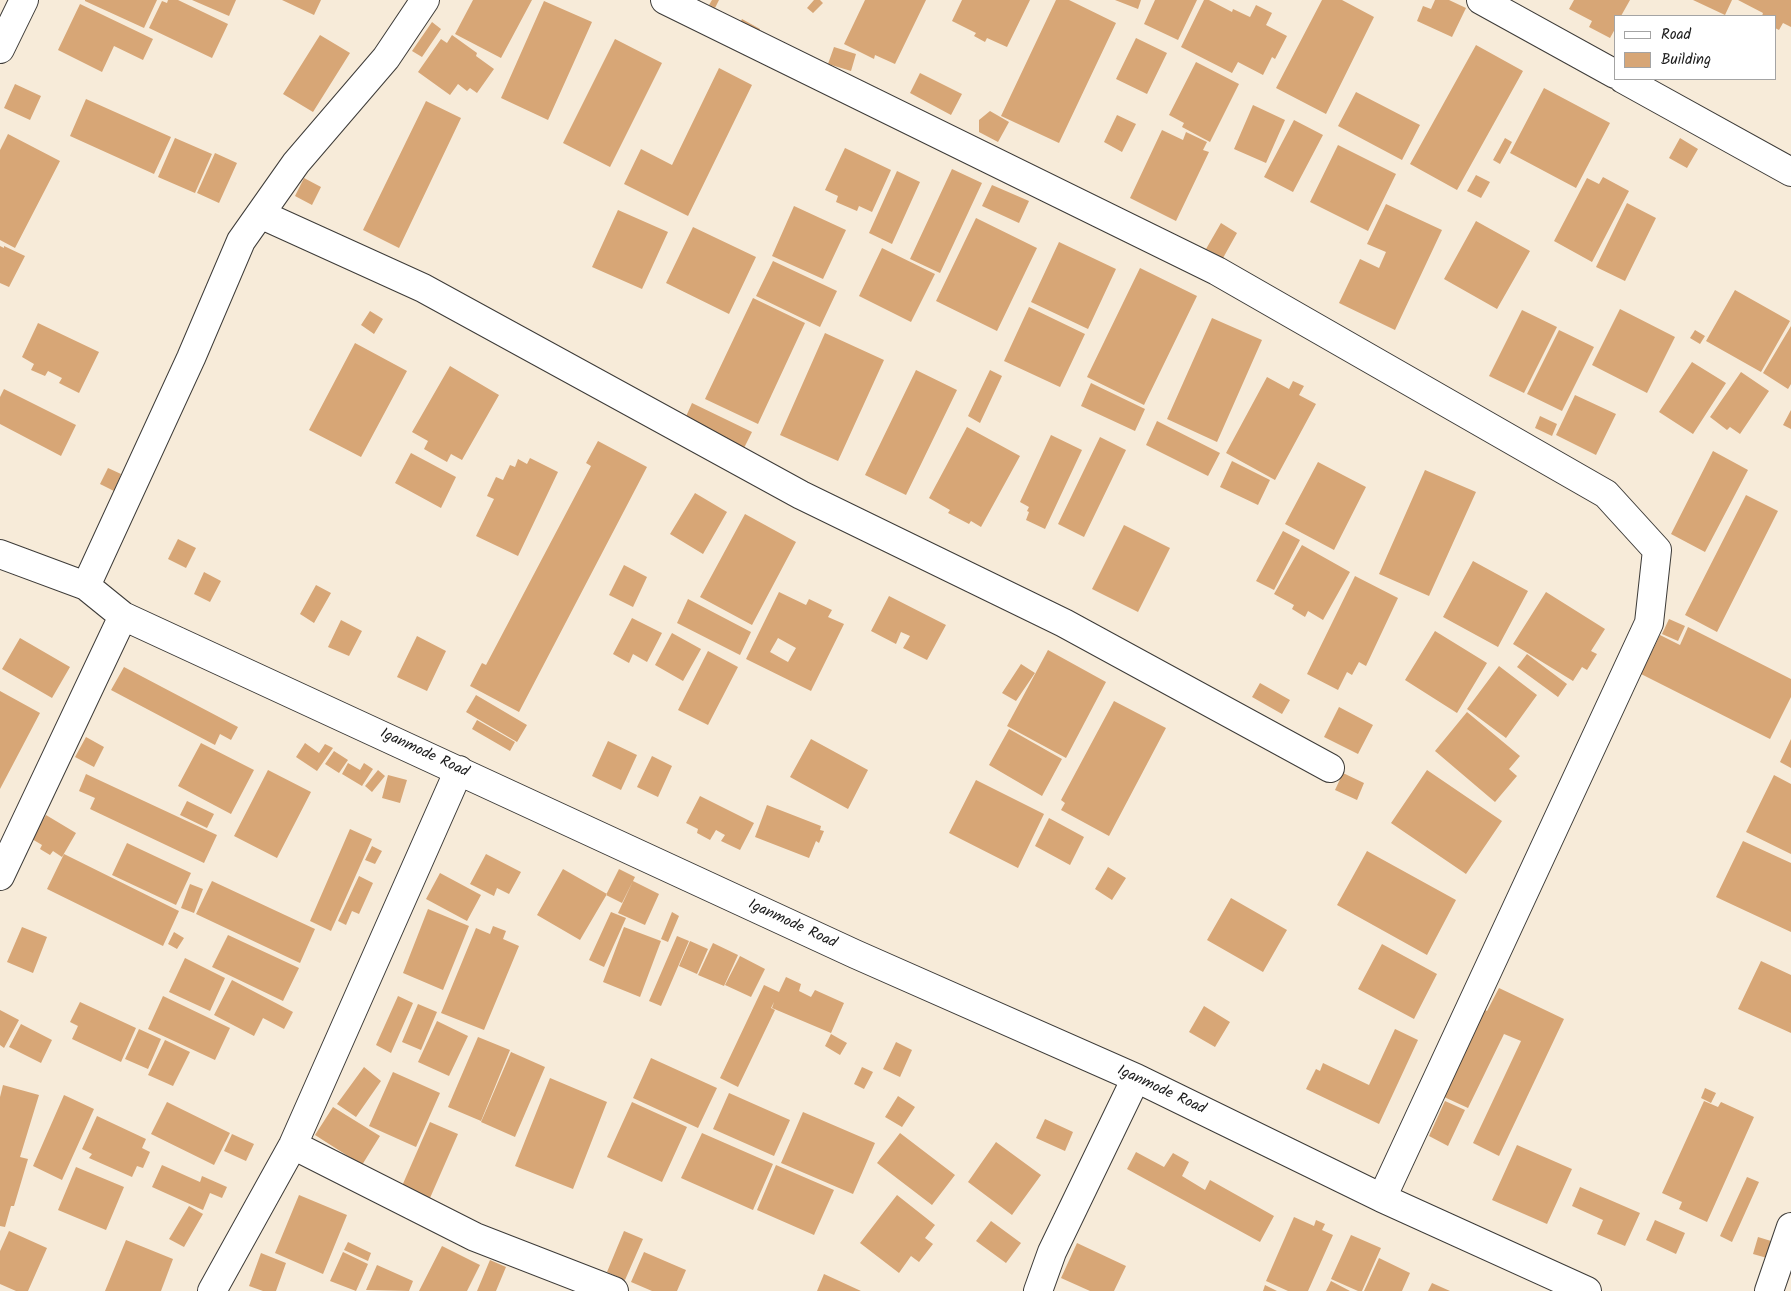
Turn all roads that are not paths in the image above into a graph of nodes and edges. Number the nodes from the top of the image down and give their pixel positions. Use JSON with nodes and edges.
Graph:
{"nodes":[{"id":1,"x":24,"y":0,"type":"edge"},
{"id":2,"x":425,"y":0,"type":"edge"},
{"id":3,"x":665,"y":0,"type":"edge"},
{"id":4,"x":1481,"y":0,"type":"edge"},
{"id":5,"x":0,"y":49,"type":"edge"},
{"id":6,"x":1614,"y":73,"type":"edge"},
{"id":7,"x":1625,"y":80,"type":"edge"},
{"id":8,"x":1791,"y":172,"type":"edge"},
{"id":9,"x":260,"y":214,"type":"junction"},
{"id":10,"x":0,"y":554,"type":"edge"},
{"id":11,"x":86,"y":586,"type":"junction"},
{"id":12,"x":123,"y":616,"type":"junction"},
{"id":13,"x":1330,"y":768,"type":"dead end"},
{"id":14,"x":458,"y":770,"type":"junction"},
{"id":15,"x":0,"y":876,"type":"edge"},
{"id":16,"x":1136,"y":1078,"type":"junction"},
{"id":17,"x":293,"y":1146,"type":"junction"},
{"id":18,"x":1382,"y":1198,"type":"junction"},
{"id":19,"x":1791,"y":1227,"type":"edge"},
{"id":20,"x":212,"y":1291,"type":"edge"},
{"id":21,"x":614,"y":1291,"type":"edge"},
{"id":22,"x":1038,"y":1291,"type":"edge"},
{"id":23,"x":1588,"y":1291,"type":"edge"},
{"id":24,"x":1769,"y":1291,"type":"edge"}],
"edges":[{"from":1,"to":5,"type":"street"},
{"from":2,"to":9,"type":"street"},
{"from":3,"to":18,"type":"street"},
{"from":4,"to":6,"type":"street"},
{"from":7,"to":8,"type":"street"},
{"from":9,"to":11,"type":"street"},
{"from":9,"to":13,"type":"street"},
{"from":10,"to":11,"type":"street","name":"Iganmode Road"},
{"from":11,"to":12,"type":"street","name":"Iganmode Road"},
{"from":12,"to":14,"type":"street","name":"Iganmode Road"},
{"from":12,"to":15,"type":"street"},
{"from":14,"to":16,"type":"street","name":"Iganmode Road"},
{"from":14,"to":17,"type":"street"},
{"from":16,"to":18,"type":"street","name":"Iganmode Road"},
{"from":16,"to":22,"type":"street"},
{"from":17,"to":20,"type":"street"},
{"from":17,"to":21,"type":"street"},
{"from":18,"to":23,"type":"street","name":"Iganmode Road"},
{"from":19,"to":24,"type":"street"}]}
